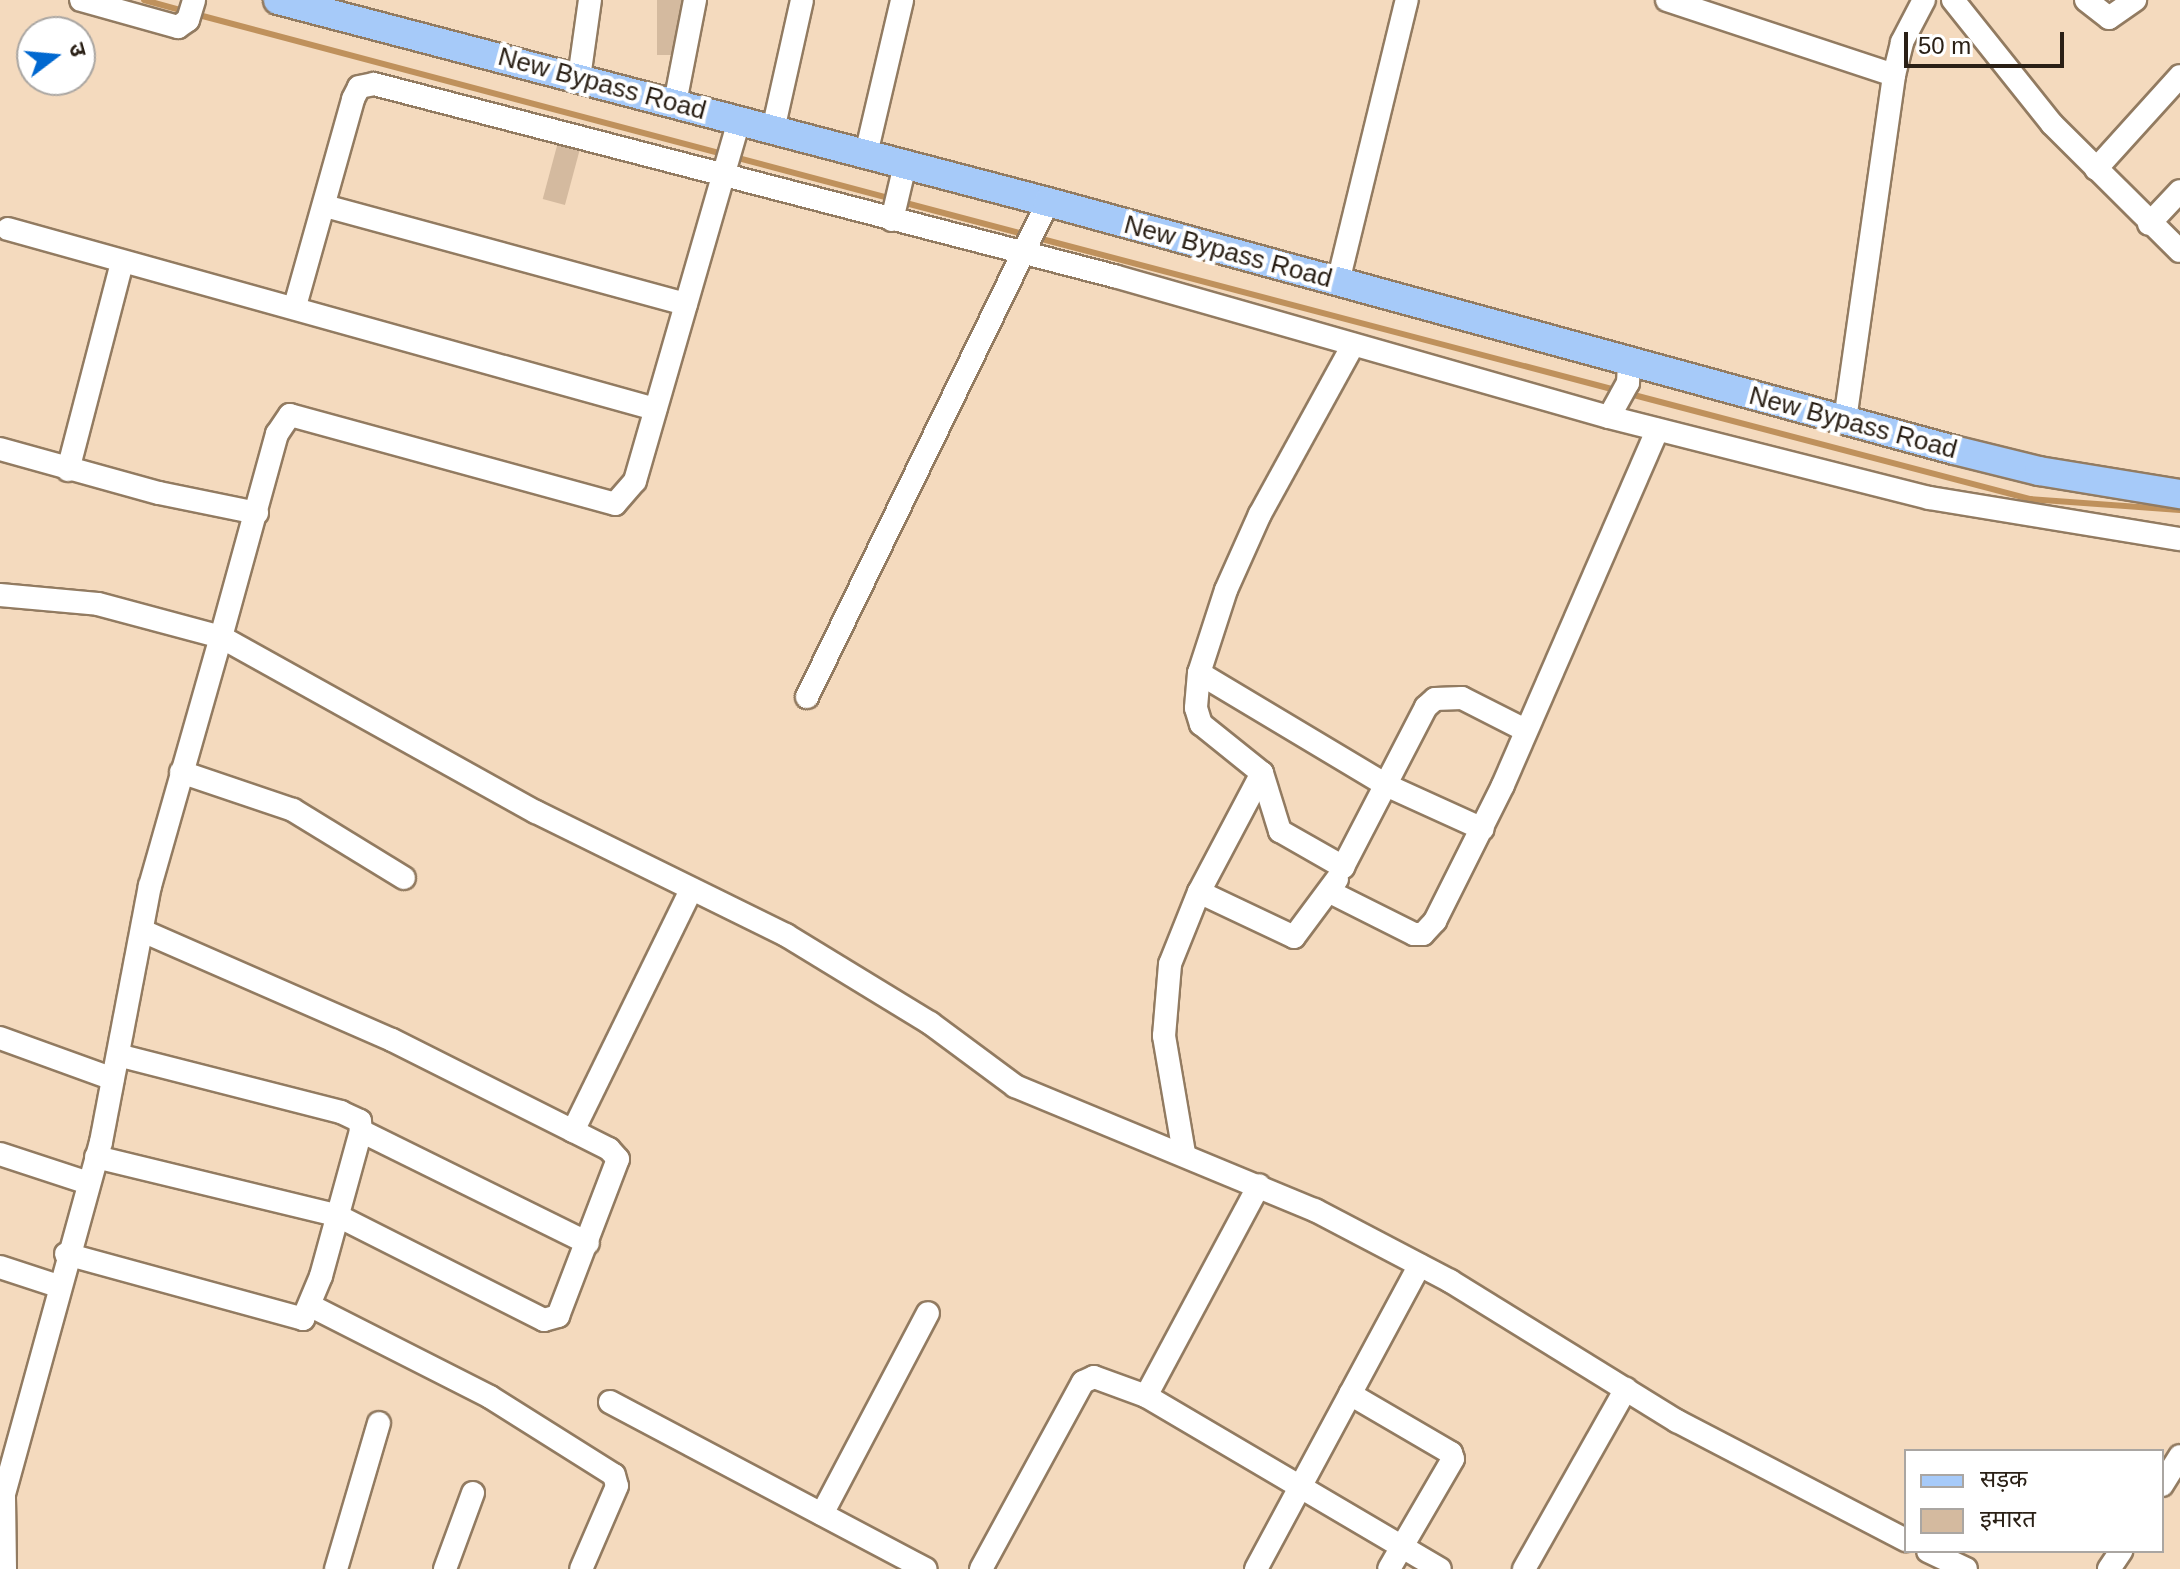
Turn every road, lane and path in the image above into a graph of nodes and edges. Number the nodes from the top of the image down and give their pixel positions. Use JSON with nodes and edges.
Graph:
{"nodes":[{"id":1,"x":81,"y":0,"type":"edge"},
{"id":2,"x":278,"y":0,"type":"edge"},
{"id":3,"x":590,"y":0,"type":"edge"},
{"id":4,"x":695,"y":0,"type":"edge"},
{"id":5,"x":802,"y":0,"type":"edge"},
{"id":6,"x":902,"y":0,"type":"edge"},
{"id":7,"x":1407,"y":0,"type":"edge"},
{"id":8,"x":1667,"y":0,"type":"edge"},
{"id":9,"x":1924,"y":0,"type":"edge"},
{"id":10,"x":1953,"y":0,"type":"edge"},
{"id":11,"x":2086,"y":0,"type":"edge"},
{"id":12,"x":2135,"y":0,"type":"edge"},
{"id":13,"x":192,"y":9,"type":"edge"},
{"id":14,"x":362,"y":10,"type":"edge"},
{"id":15,"x":1894,"y":75,"type":"junction"},
{"id":16,"x":2180,"y":76,"type":"edge"},
{"id":17,"x":579,"y":78,"type":"junction"},
{"id":18,"x":675,"y":103,"type":"junction"},
{"id":19,"x":739,"y":120,"type":"junction"},
{"id":20,"x":773,"y":130,"type":"junction"},
{"id":21,"x":866,"y":154,"type":"junction"},
{"id":22,"x":726,"y":163,"type":"junction"},
{"id":23,"x":2096,"y":169,"type":"junction"},
{"id":24,"x":2180,"y":191,"type":"edge"},
{"id":25,"x":897,"y":195,"type":"junction"},
{"id":26,"x":1048,"y":202,"type":"junction"},
{"id":27,"x":325,"y":206,"type":"junction"},
{"id":28,"x":2149,"y":224,"type":"junction"},
{"id":29,"x":8,"y":229,"type":"dead end"},
{"id":30,"x":1029,"y":241,"type":"junction"},
{"id":31,"x":2180,"y":251,"type":"edge"},
{"id":32,"x":122,"y":262,"type":"junction"},
{"id":33,"x":1338,"y":282,"type":"junction"},
{"id":34,"x":686,"y":304,"type":"junction"},
{"id":35,"x":295,"y":306,"type":"junction"},
{"id":36,"x":1353,"y":345,"type":"junction"},
{"id":37,"x":1622,"y":392,"type":"junction"},
{"id":38,"x":655,"y":409,"type":"junction"},
{"id":39,"x":1845,"y":420,"type":"junction"},
{"id":40,"x":1657,"y":430,"type":"junction"},
{"id":41,"x":0,"y":449,"type":"edge"},
{"id":42,"x":68,"y":470,"type":"junction"},
{"id":43,"x":2180,"y":494,"type":"edge"},
{"id":44,"x":257,"y":513,"type":"junction"},
{"id":45,"x":2180,"y":539,"type":"edge"},
{"id":46,"x":0,"y":595,"type":"edge"},
{"id":47,"x":221,"y":637,"type":"junction"},
{"id":48,"x":1199,"y":673,"type":"junction"},
{"id":49,"x":807,"y":697,"type":"dead end"},
{"id":50,"x":1525,"y":730,"type":"junction"},
{"id":51,"x":181,"y":772,"type":"junction"},
{"id":52,"x":1262,"y":773,"type":"junction"},
{"id":53,"x":1388,"y":786,"type":"junction"},
{"id":54,"x":1240,"y":810,"type":"junction"},
{"id":55,"x":1483,"y":829,"type":"junction"},
{"id":56,"x":1280,"y":831,"type":"junction"},
{"id":57,"x":1343,"y":867,"type":"junction"},
{"id":58,"x":404,"y":878,"type":"dead end"},
{"id":59,"x":691,"y":890,"type":"junction"},
{"id":60,"x":1199,"y":892,"type":"junction"},
{"id":61,"x":1330,"y":892,"type":"junction"},
{"id":62,"x":142,"y":931,"type":"junction"},
{"id":63,"x":0,"y":1038,"type":"edge"},
{"id":64,"x":118,"y":1055,"type":"junction"},
{"id":65,"x":113,"y":1079,"type":"junction"},
{"id":66,"x":361,"y":1131,"type":"junction"},
{"id":67,"x":573,"y":1131,"type":"junction"},
{"id":68,"x":1184,"y":1153,"type":"junction"},
{"id":69,"x":0,"y":1154,"type":"edge"},
{"id":70,"x":96,"y":1157,"type":"junction"},
{"id":71,"x":88,"y":1183,"type":"junction"},
{"id":72,"x":1259,"y":1185,"type":"junction"},
{"id":73,"x":336,"y":1215,"type":"junction"},
{"id":74,"x":588,"y":1243,"type":"junction"},
{"id":75,"x":66,"y":1254,"type":"junction"},
{"id":76,"x":1420,"y":1265,"type":"junction"},
{"id":77,"x":0,"y":1267,"type":"edge"},
{"id":78,"x":58,"y":1286,"type":"junction"},
{"id":79,"x":311,"y":1306,"type":"junction"},
{"id":80,"x":928,"y":1313,"type":"dead end"},
{"id":81,"x":1626,"y":1389,"type":"junction"},
{"id":82,"x":1350,"y":1394,"type":"junction"},
{"id":83,"x":1146,"y":1396,"type":"junction"},
{"id":84,"x":610,"y":1402,"type":"dead end"},
{"id":85,"x":379,"y":1423,"type":"dead end"},
{"id":86,"x":2180,"y":1456,"type":"edge"},
{"id":87,"x":2164,"y":1482,"type":"edge"},
{"id":88,"x":1299,"y":1486,"type":"junction"},
{"id":89,"x":2,"y":1493,"type":"edge"},
{"id":90,"x":473,"y":1493,"type":"dead end"},
{"id":91,"x":822,"y":1514,"type":"junction"},
{"id":92,"x":1904,"y":1539,"type":"edge"},
{"id":93,"x":1401,"y":1548,"type":"junction"},
{"id":94,"x":1932,"y":1553,"type":"edge"},
{"id":95,"x":5,"y":1569,"type":"edge"},
{"id":96,"x":336,"y":1569,"type":"edge"},
{"id":97,"x":445,"y":1569,"type":"edge"},
{"id":98,"x":581,"y":1569,"type":"edge"},
{"id":99,"x":926,"y":1569,"type":"edge"},
{"id":100,"x":981,"y":1569,"type":"edge"},
{"id":101,"x":1256,"y":1569,"type":"edge"},
{"id":102,"x":1389,"y":1569,"type":"edge"},
{"id":103,"x":1440,"y":1569,"type":"edge"},
{"id":104,"x":1524,"y":1569,"type":"edge"},
{"id":105,"x":1966,"y":1569,"type":"edge"}],
"edges":[{"from":1,"to":13,"type":"street"},
{"from":2,"to":14,"type":"main road","name":"New Bypass Road"},
{"from":3,"to":17,"type":"street"},
{"from":4,"to":18,"type":"street"},
{"from":5,"to":20,"type":"street"},
{"from":6,"to":21,"type":"street"},
{"from":7,"to":33,"type":"street"},
{"from":8,"to":15,"type":"street"},
{"from":9,"to":15,"type":"street"},
{"from":10,"to":23,"type":"street"},
{"from":11,"to":12,"type":"street"},
{"from":14,"to":17,"type":"main road","name":"New Bypass Road"},
{"from":15,"to":39,"type":"street"},
{"from":16,"to":23,"type":"street"},
{"from":17,"to":18,"type":"main road","name":"New Bypass Road"},
{"from":18,"to":19,"type":"main road","name":"New Bypass Road"},
{"from":19,"to":20,"type":"main road","name":"New Bypass Road"},
{"from":19,"to":22,"type":"street"},
{"from":20,"to":21,"type":"main road","name":"New Bypass Road"},
{"from":21,"to":25,"type":"main road","name":"New Bypass Road"},
{"from":22,"to":25,"type":"street"},
{"from":22,"to":27,"type":"street"},
{"from":22,"to":34,"type":"street"},
{"from":23,"to":28,"type":"street"},
{"from":24,"to":28,"type":"street"},
{"from":25,"to":26,"type":"main road","name":"New Bypass Road"},
{"from":25,"to":30,"type":"street"},
{"from":26,"to":30,"type":"street"},
{"from":26,"to":33,"type":"main road","name":"New Bypass Road"},
{"from":27,"to":34,"type":"street"},
{"from":27,"to":35,"type":"street"},
{"from":28,"to":31,"type":"street"},
{"from":29,"to":32,"type":"street"},
{"from":30,"to":36,"type":"street"},
{"from":30,"to":49,"type":"street"},
{"from":32,"to":35,"type":"street"},
{"from":32,"to":42,"type":"street"},
{"from":33,"to":37,"type":"main road","name":"New Bypass Road"},
{"from":34,"to":38,"type":"street"},
{"from":35,"to":38,"type":"street"},
{"from":36,"to":37,"type":"street"},
{"from":36,"to":48,"type":"street"},
{"from":37,"to":39,"type":"main road","name":"New Bypass Road"},
{"from":37,"to":40,"type":"street"},
{"from":38,"to":44,"type":"street"},
{"from":39,"to":43,"type":"main road","name":"New Bypass Road"},
{"from":40,"to":45,"type":"street"},
{"from":40,"to":50,"type":"street"},
{"from":41,"to":42,"type":"street"},
{"from":42,"to":44,"type":"street"},
{"from":44,"to":47,"type":"street"},
{"from":46,"to":47,"type":"street"},
{"from":47,"to":51,"type":"street"},
{"from":47,"to":59,"type":"street"},
{"from":48,"to":52,"type":"street"},
{"from":48,"to":53,"type":"street"},
{"from":50,"to":53,"type":"street"},
{"from":50,"to":55,"type":"street"},
{"from":51,"to":58,"type":"street"},
{"from":51,"to":62,"type":"street"},
{"from":52,"to":54,"type":"street"},
{"from":52,"to":56,"type":"street"},
{"from":53,"to":55,"type":"street"},
{"from":53,"to":57,"type":"street"},
{"from":54,"to":56,"type":"street"},
{"from":54,"to":60,"type":"street"},
{"from":55,"to":61,"type":"street"},
{"from":56,"to":57,"type":"street"},
{"from":57,"to":61,"type":"street"},
{"from":59,"to":67,"type":"street"},
{"from":59,"to":68,"type":"street"},
{"from":60,"to":61,"type":"street"},
{"from":60,"to":68,"type":"street"},
{"from":62,"to":64,"type":"street"},
{"from":62,"to":67,"type":"street"},
{"from":63,"to":65,"type":"street"},
{"from":64,"to":65,"type":"street"},
{"from":64,"to":66,"type":"street"},
{"from":65,"to":70,"type":"street"},
{"from":66,"to":73,"type":"street"},
{"from":66,"to":74,"type":"street"},
{"from":67,"to":74,"type":"street"},
{"from":68,"to":72,"type":"street"},
{"from":69,"to":71,"type":"street"},
{"from":70,"to":71,"type":"street"},
{"from":70,"to":73,"type":"street"},
{"from":71,"to":75,"type":"street"},
{"from":72,"to":76,"type":"street"},
{"from":72,"to":83,"type":"street"},
{"from":73,"to":74,"type":"street"},
{"from":73,"to":79,"type":"street"},
{"from":75,"to":78,"type":"street"},
{"from":75,"to":79,"type":"street"},
{"from":76,"to":81,"type":"street"},
{"from":76,"to":82,"type":"street"},
{"from":77,"to":78,"type":"street"},
{"from":78,"to":89,"type":"street"},
{"from":79,"to":98,"type":"street"},
{"from":80,"to":91,"type":"street"},
{"from":81,"to":92,"type":"street"},
{"from":81,"to":104,"type":"street"},
{"from":82,"to":88,"type":"street"},
{"from":82,"to":93,"type":"street"},
{"from":83,"to":88,"type":"street"},
{"from":83,"to":100,"type":"street"},
{"from":84,"to":91,"type":"street"},
{"from":85,"to":96,"type":"street"},
{"from":86,"to":87,"type":"street"},
{"from":88,"to":93,"type":"street"},
{"from":88,"to":101,"type":"street"},
{"from":89,"to":95,"type":"street"},
{"from":90,"to":97,"type":"street"},
{"from":91,"to":99,"type":"street"},
{"from":93,"to":102,"type":"street"},
{"from":93,"to":103,"type":"street"},
{"from":94,"to":105,"type":"street"}]}
